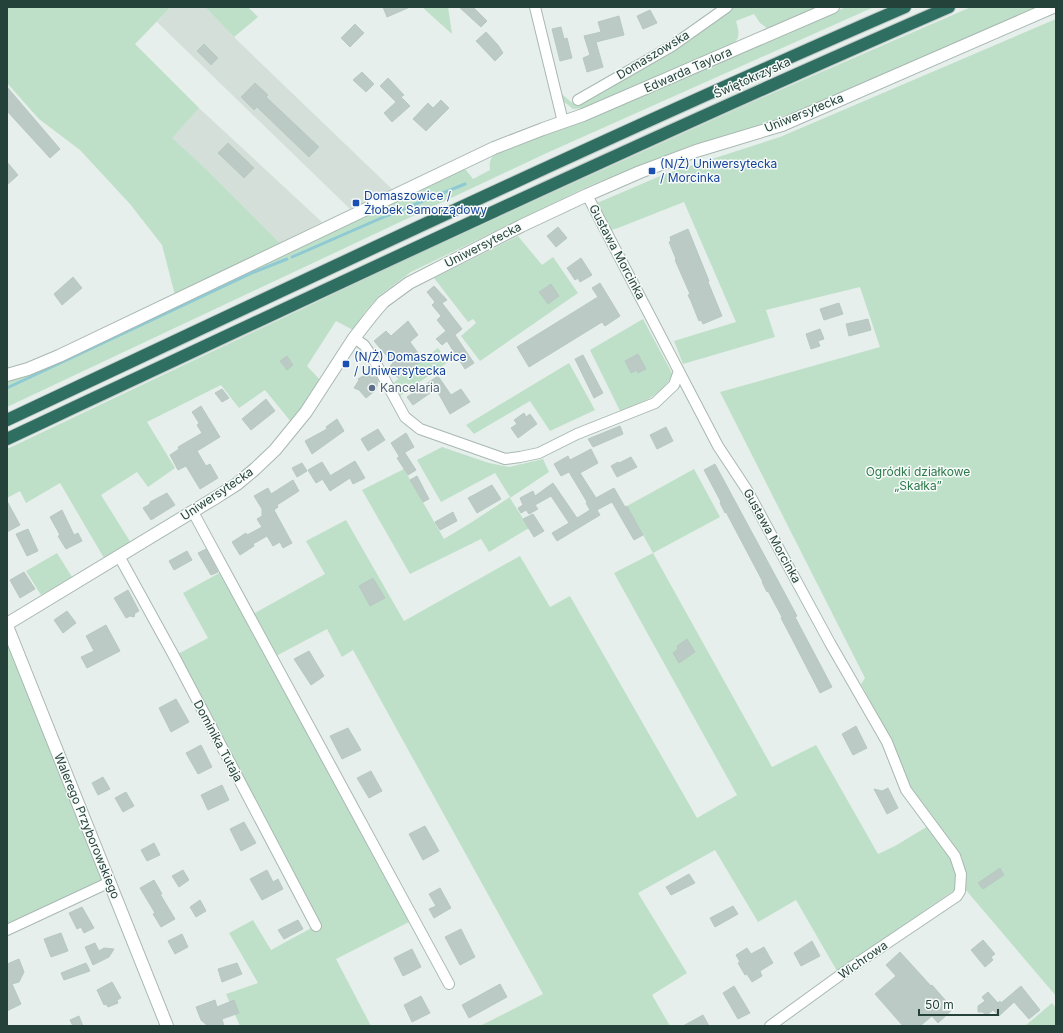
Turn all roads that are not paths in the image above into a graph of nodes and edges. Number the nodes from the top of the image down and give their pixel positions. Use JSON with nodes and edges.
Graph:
{"nodes":[{"id":1,"x":535,"y":7,"type":"edge"},
{"id":2,"x":727,"y":7,"type":"edge"},
{"id":3,"x":833,"y":7,"type":"edge"},
{"id":4,"x":905,"y":7,"type":"edge"},
{"id":5,"x":948,"y":7,"type":"edge"},
{"id":6,"x":1053,"y":7,"type":"edge"},
{"id":7,"x":578,"y":100,"type":"dead end"},
{"id":8,"x":563,"y":122,"type":"junction"},
{"id":9,"x":587,"y":195,"type":"junction"},
{"id":10,"x":354,"y":338,"type":"junction"},
{"id":11,"x":680,"y":371,"type":"junction"},
{"id":12,"x":7,"y":375,"type":"edge"},
{"id":13,"x":7,"y":420,"type":"edge"},
{"id":14,"x":7,"y":439,"type":"edge"},
{"id":15,"x":193,"y":512,"type":"junction"},
{"id":16,"x":119,"y":556,"type":"junction"},
{"id":17,"x":7,"y":625,"type":"edge"},
{"id":18,"x":110,"y":882,"type":"junction"},
{"id":19,"x":957,"y":896,"type":"joint"},
{"id":20,"x":316,"y":926,"type":"dead end"},
{"id":21,"x":7,"y":930,"type":"edge"},
{"id":22,"x":449,"y":984,"type":"dead end"},
{"id":23,"x":167,"y":1026,"type":"edge"},
{"id":24,"x":770,"y":1026,"type":"edge"}],
"edges":[{"from":1,"to":8,"type":"street"},
{"from":2,"to":7,"type":"street","name":"Domaszowska"},
{"from":3,"to":8,"type":"street","name":"Edwarda Taylora"},
{"from":4,"to":13,"type":"highway","name":"Świętokrzyska"},
{"from":5,"to":14,"type":"highway","name":"Świętokrzyska"},
{"from":6,"to":9,"type":"street","name":"Uniwersytecka"},
{"from":8,"to":12,"type":"street","name":"Edwarda Taylora"},
{"from":9,"to":10,"type":"street","name":"Uniwersytecka"},
{"from":9,"to":11,"type":"street","name":"Gustawa Morcinka"},
{"from":10,"to":11,"type":"street"},
{"from":10,"to":15,"type":"street","name":"Uniwersytecka"},
{"from":11,"to":19,"type":"street","name":"Gustawa Morcinka"},
{"from":15,"to":16,"type":"street","name":"Uniwersytecka"},
{"from":15,"to":22,"type":"street"},
{"from":16,"to":17,"type":"street","name":"Uniwersytecka"},
{"from":16,"to":20,"type":"street","name":"Dominika Tutaja"},
{"from":17,"to":18,"type":"street","name":"Walerego Przyborowskiego"},
{"from":18,"to":21,"type":"street"},
{"from":18,"to":23,"type":"street","name":"Walerego Przyborowskiego"},
{"from":19,"to":24,"type":"street","name":"Wichrowa"}]}
